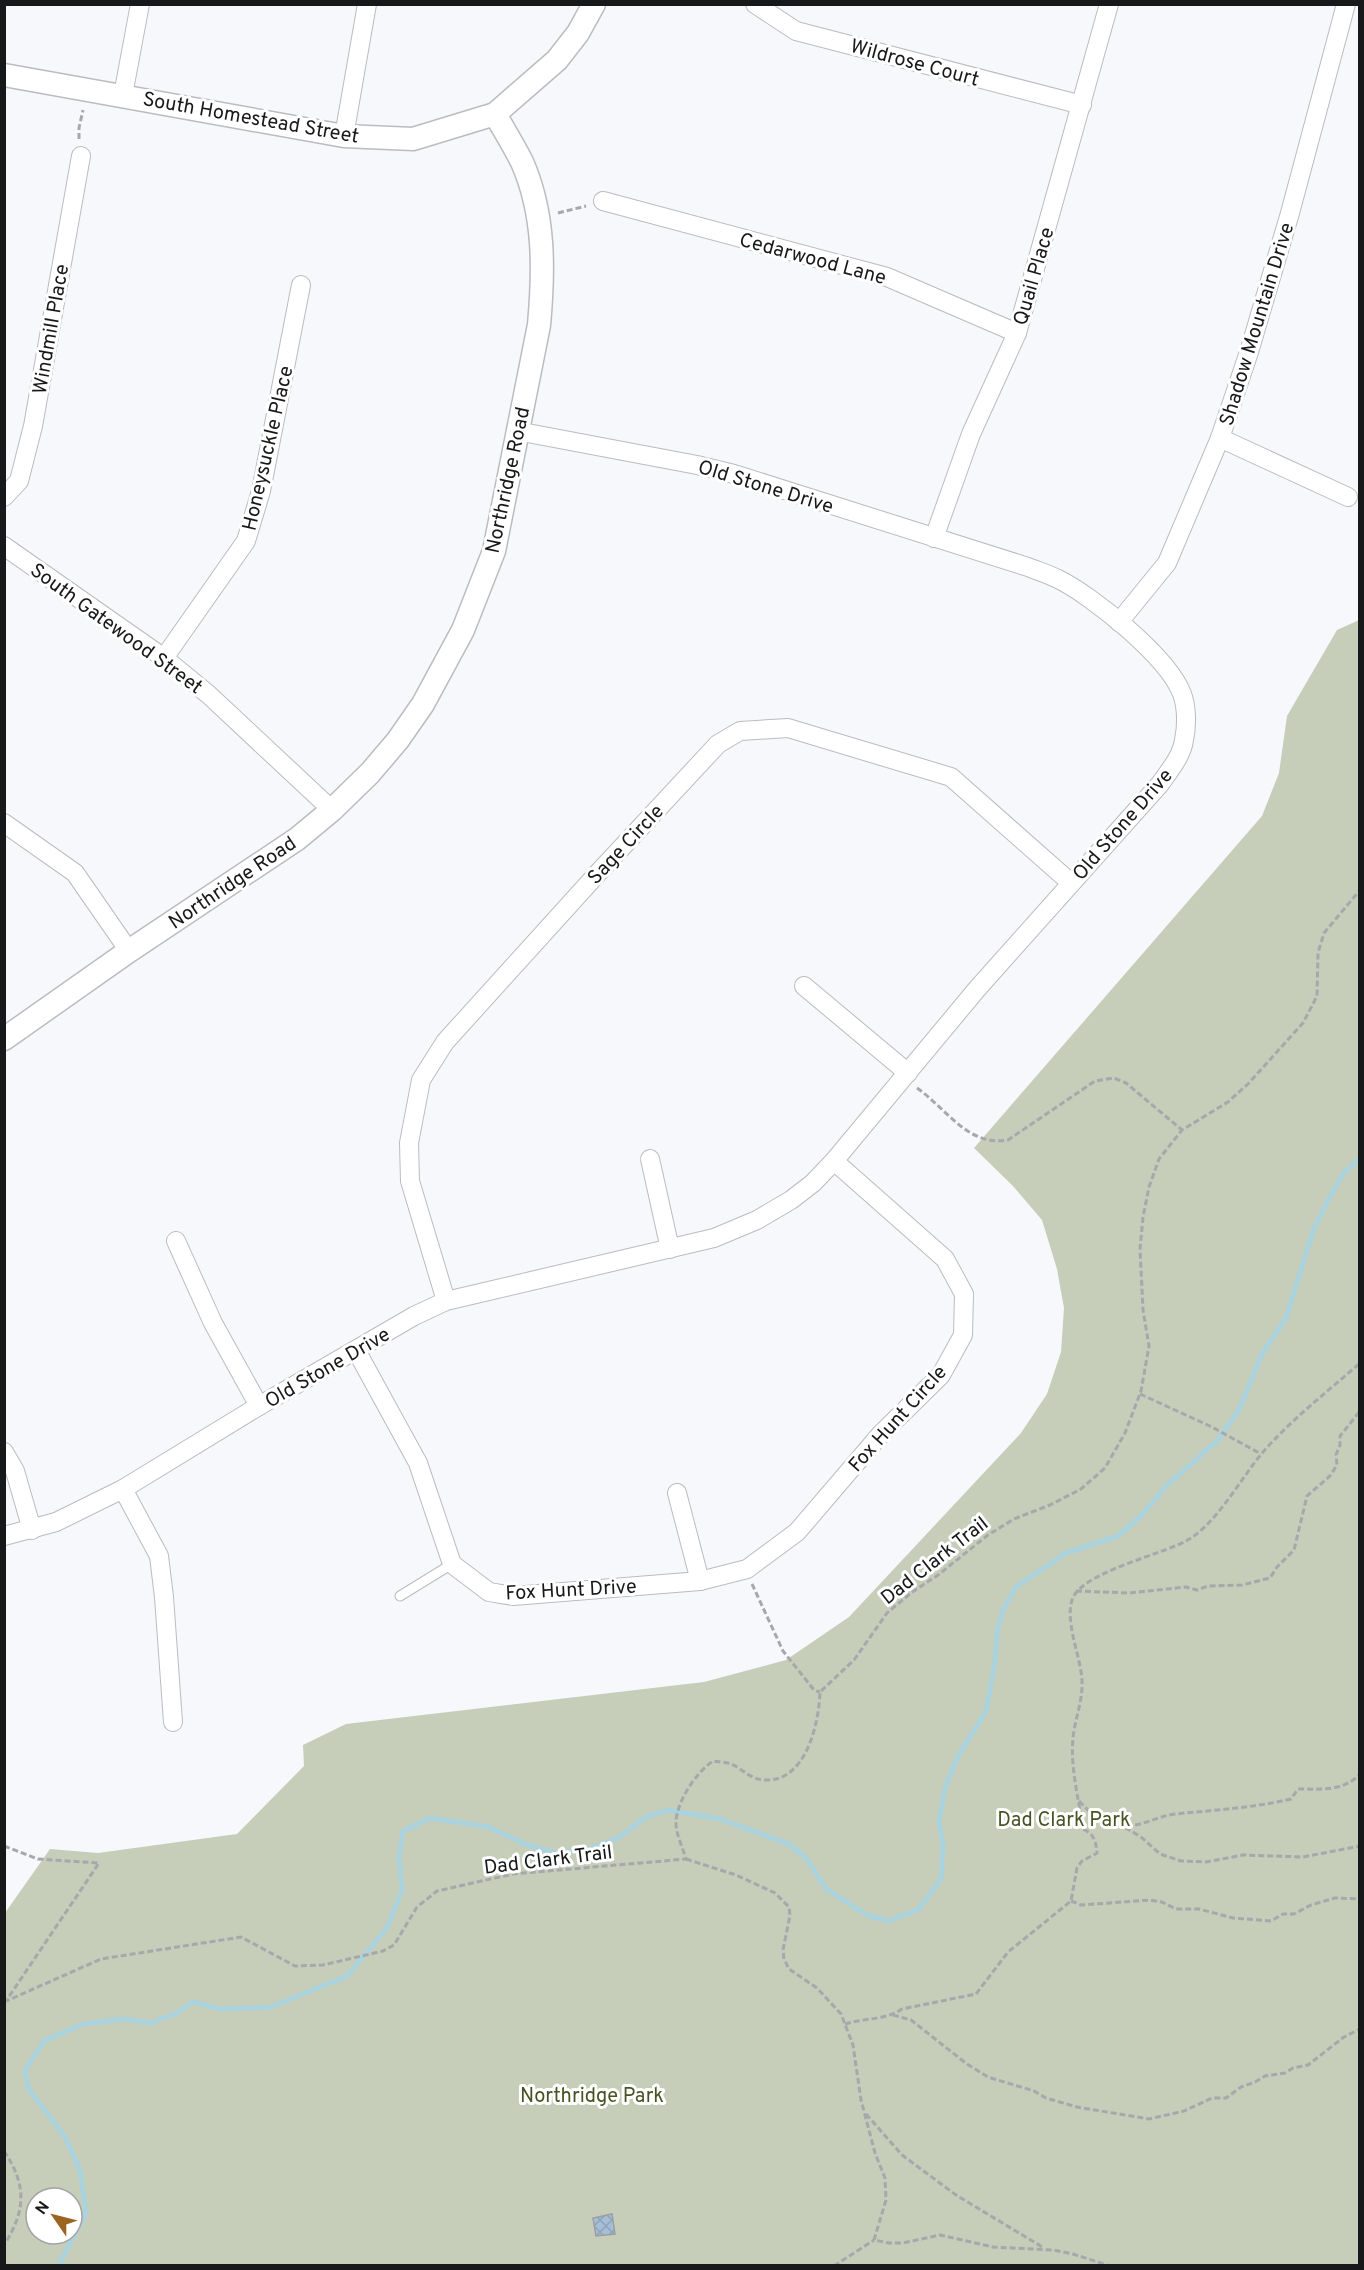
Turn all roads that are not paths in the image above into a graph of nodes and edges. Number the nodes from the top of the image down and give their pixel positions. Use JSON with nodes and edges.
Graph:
{"nodes":[{"id":1,"x":140,"y":4,"type":"edge"},
{"id":2,"x":367,"y":4,"type":"edge"},
{"id":3,"x":594,"y":4,"type":"edge"},
{"id":4,"x":755,"y":4,"type":"edge"},
{"id":5,"x":1109,"y":4,"type":"edge"},
{"id":6,"x":1347,"y":4,"type":"edge"},
{"id":7,"x":4,"y":75,"type":"edge"},
{"id":8,"x":123,"y":95,"type":"junction"},
{"id":9,"x":1082,"y":105,"type":"junction"},
{"id":10,"x":495,"y":114,"type":"junction"},
{"id":11,"x":344,"y":136,"type":"junction"},
{"id":12,"x":81,"y":156,"type":"road end"},
{"id":13,"x":603,"y":201,"type":"road end"},
{"id":14,"x":301,"y":285,"type":"dead end"},
{"id":15,"x":1017,"y":333,"type":"junction"},
{"id":16,"x":517,"y":431,"type":"junction"},
{"id":17,"x":1220,"y":438,"type":"junction"},
{"id":18,"x":4,"y":497,"type":"edge"},
{"id":19,"x":1348,"y":497,"type":"dead end"},
{"id":20,"x":934,"y":538,"type":"junction"},
{"id":21,"x":4,"y":546,"type":"edge"},
{"id":22,"x":1119,"y":622,"type":"junction"},
{"id":23,"x":164,"y":658,"type":"junction"},
{"id":24,"x":332,"y":810,"type":"junction"},
{"id":25,"x":4,"y":823,"type":"edge"},
{"id":26,"x":1071,"y":883,"type":"junction"},
{"id":27,"x":129,"y":951,"type":"junction"},
{"id":28,"x":804,"y":986,"type":"dead end"},
{"id":29,"x":4,"y":1039,"type":"edge"},
{"id":30,"x":905,"y":1076,"type":"junction"},
{"id":31,"x":650,"y":1159,"type":"dead end"},
{"id":32,"x":834,"y":1161,"type":"junction"},
{"id":33,"x":176,"y":1241,"type":"dead end"},
{"id":34,"x":670,"y":1249,"type":"junction"},
{"id":35,"x":446,"y":1301,"type":"junction"},
{"id":36,"x":356,"y":1350,"type":"junction"},
{"id":37,"x":259,"y":1406,"type":"junction"},
{"id":38,"x":4,"y":1452,"type":"edge"},
{"id":39,"x":123,"y":1489,"type":"junction"},
{"id":40,"x":677,"y":1493,"type":"dead end"},
{"id":41,"x":32,"y":1530,"type":"junction"},
{"id":42,"x":4,"y":1536,"type":"edge"},
{"id":43,"x":452,"y":1564,"type":"junction"},
{"id":44,"x":700,"y":1581,"type":"junction"},
{"id":45,"x":400,"y":1596,"type":"dead end"},
{"id":46,"x":173,"y":1722,"type":"dead end"}],
"edges":[{"from":1,"to":8,"type":"street"},
{"from":2,"to":11,"type":"street"},
{"from":3,"to":10,"type":"street"},
{"from":4,"to":9,"type":"street","name":"Wildrose Court"},
{"from":5,"to":9,"type":"street","name":"Quail Place"},
{"from":6,"to":17,"type":"street","name":"Shadow Mountain Drive"},
{"from":7,"to":8,"type":"street","name":"South Homestead Street"},
{"from":8,"to":11,"type":"street","name":"South Homestead Street"},
{"from":9,"to":15,"type":"street","name":"Quail Place"},
{"from":10,"to":11,"type":"street","name":"South Homestead Street"},
{"from":10,"to":16,"type":"street","name":"Northridge Road"},
{"from":12,"to":18,"type":"street","name":"Windmill Place"},
{"from":13,"to":15,"type":"street","name":"Cedarwood Lane"},
{"from":14,"to":23,"type":"street","name":"Honeysuckle Place"},
{"from":15,"to":20,"type":"street","name":"Quail Place"},
{"from":16,"to":20,"type":"street","name":"Old Stone Drive"},
{"from":16,"to":24,"type":"street","name":"Northridge Road"},
{"from":17,"to":19,"type":"street"},
{"from":17,"to":22,"type":"street","name":"Shadow Mountain Drive"},
{"from":20,"to":22,"type":"street","name":"Old Stone Drive"},
{"from":21,"to":23,"type":"street","name":"South Gatewood Street"},
{"from":22,"to":26,"type":"street","name":"Old Stone Drive"},
{"from":23,"to":24,"type":"street","name":"South Gatewood Street"},
{"from":24,"to":27,"type":"street","name":"Northridge Road"},
{"from":25,"to":27,"type":"street"},
{"from":26,"to":30,"type":"street","name":"Old Stone Drive"},
{"from":26,"to":35,"type":"street","name":"Sage Circle"},
{"from":27,"to":29,"type":"street","name":"Northridge Road"},
{"from":28,"to":30,"type":"street"},
{"from":30,"to":32,"type":"street","name":"Old Stone Drive"},
{"from":31,"to":34,"type":"street"},
{"from":32,"to":34,"type":"street","name":"Old Stone Drive"},
{"from":32,"to":44,"type":"street","name":"Fox Hunt Circle"},
{"from":33,"to":37,"type":"street"},
{"from":34,"to":35,"type":"street","name":"Old Stone Drive"},
{"from":35,"to":36,"type":"street","name":"Old Stone Drive"},
{"from":36,"to":37,"type":"street","name":"Old Stone Drive"},
{"from":36,"to":43,"type":"street"},
{"from":37,"to":39,"type":"street","name":"Old Stone Drive"},
{"from":38,"to":41,"type":"street"},
{"from":39,"to":41,"type":"street","name":"Old Stone Drive"},
{"from":39,"to":46,"type":"street"},
{"from":40,"to":44,"type":"street"},
{"from":41,"to":42,"type":"street","name":"Old Stone Drive"},
{"from":43,"to":44,"type":"street","name":"Fox Hunt Drive"},
{"from":43,"to":45,"type":"lane"}]}
